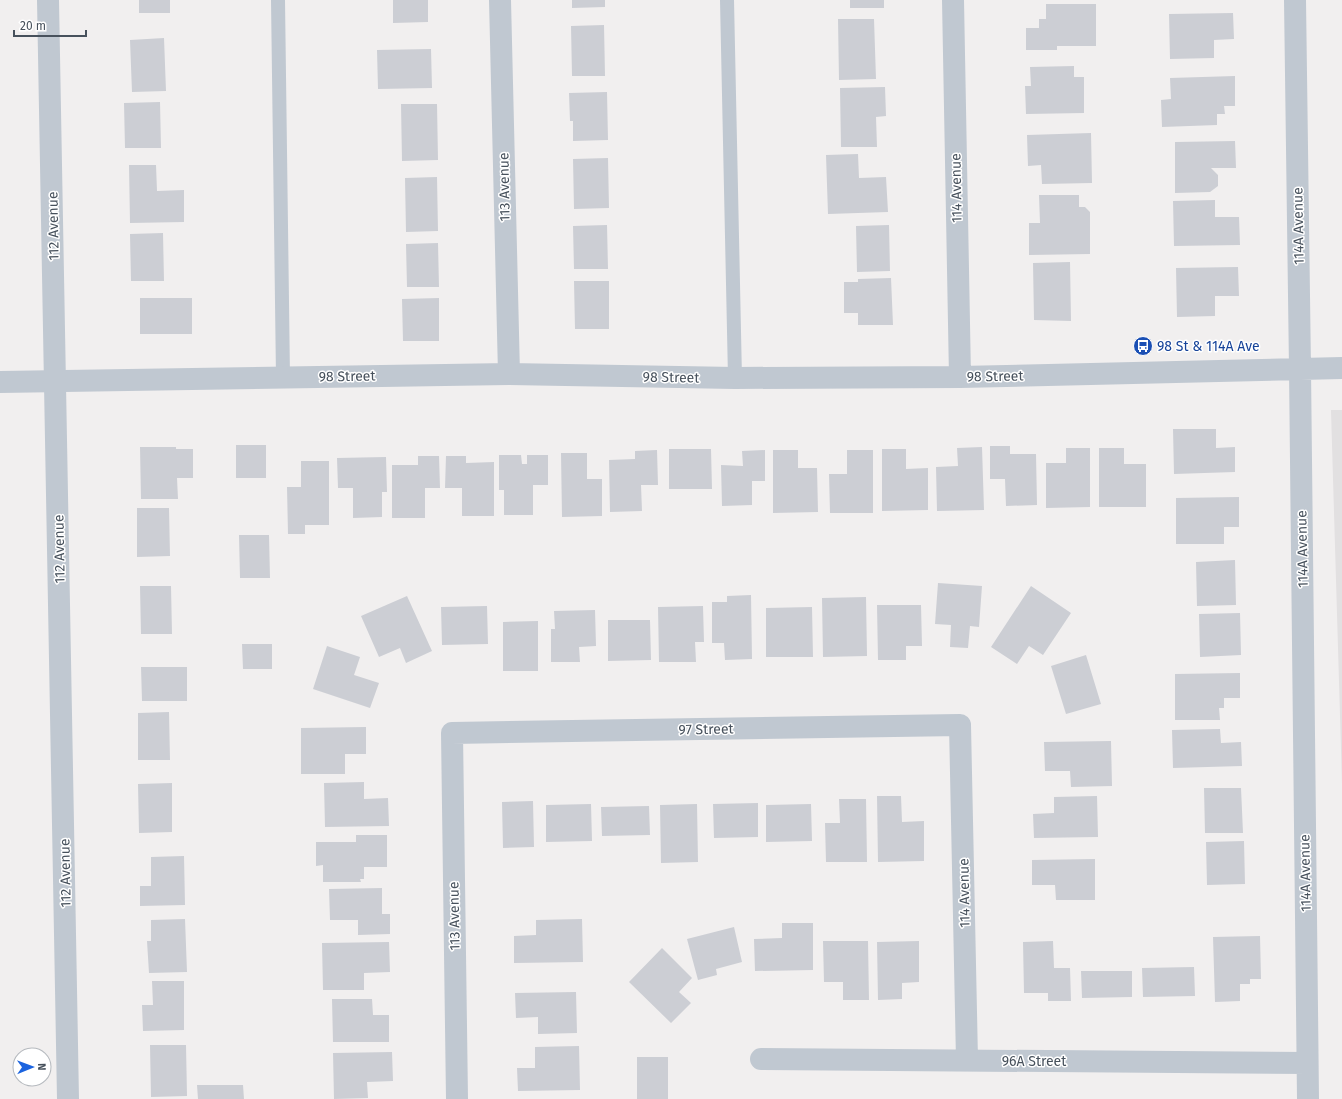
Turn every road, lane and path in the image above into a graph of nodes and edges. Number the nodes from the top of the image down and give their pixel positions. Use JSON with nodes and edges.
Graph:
{"nodes":[{"id":1,"x":48,"y":0,"type":"edge"},
{"id":2,"x":278,"y":0,"type":"edge"},
{"id":3,"x":500,"y":0,"type":"edge"},
{"id":4,"x":727,"y":0,"type":"edge"},
{"id":5,"x":953,"y":0,"type":"edge"},
{"id":6,"x":1295,"y":0,"type":"edge"},
{"id":7,"x":1342,"y":368,"type":"edge"},
{"id":8,"x":1300,"y":369,"type":"junction"},
{"id":9,"x":509,"y":374,"type":"junction"},
{"id":10,"x":283,"y":377,"type":"junction"},
{"id":11,"x":960,"y":377,"type":"junction"},
{"id":12,"x":735,"y":378,"type":"junction"},
{"id":13,"x":56,"y":380,"type":"junction"},
{"id":14,"x":0,"y":382,"type":"edge"},
{"id":15,"x":960,"y":725,"type":"joint"},
{"id":16,"x":452,"y":733,"type":"joint"},
{"id":17,"x":761,"y":1059,"type":"dead end"},
{"id":18,"x":967,"y":1060,"type":"junction"},
{"id":19,"x":1307,"y":1063,"type":"junction"},
{"id":20,"x":68,"y":1099,"type":"edge"},
{"id":21,"x":457,"y":1099,"type":"edge"},
{"id":22,"x":1308,"y":1099,"type":"edge"}],
"edges":[{"from":1,"to":13,"type":"street","name":"112 Avenue"},
{"from":2,"to":10,"type":"lane"},
{"from":3,"to":9,"type":"street","name":"113 Avenue"},
{"from":4,"to":12,"type":"lane"},
{"from":5,"to":11,"type":"street","name":"114 Avenue"},
{"from":6,"to":8,"type":"street","name":"114A Avenue"},
{"from":7,"to":8,"type":"street","name":"98 Street"},
{"from":8,"to":11,"type":"street","name":"98 Street"},
{"from":8,"to":19,"type":"street","name":"114A Avenue"},
{"from":9,"to":10,"type":"street","name":"98 Street"},
{"from":9,"to":12,"type":"street","name":"98 Street"},
{"from":10,"to":13,"type":"street","name":"98 Street"},
{"from":11,"to":12,"type":"street","name":"98 Street"},
{"from":13,"to":14,"type":"street","name":"98 Street"},
{"from":13,"to":20,"type":"street","name":"112 Avenue"},
{"from":15,"to":16,"type":"street","name":"97 Street"},
{"from":15,"to":18,"type":"street","name":"114 Avenue"},
{"from":16,"to":21,"type":"street","name":"113 Avenue"},
{"from":17,"to":18,"type":"street","name":"96A Street"},
{"from":18,"to":19,"type":"street","name":"96A Street"},
{"from":19,"to":22,"type":"street","name":"114A Avenue"}]}
